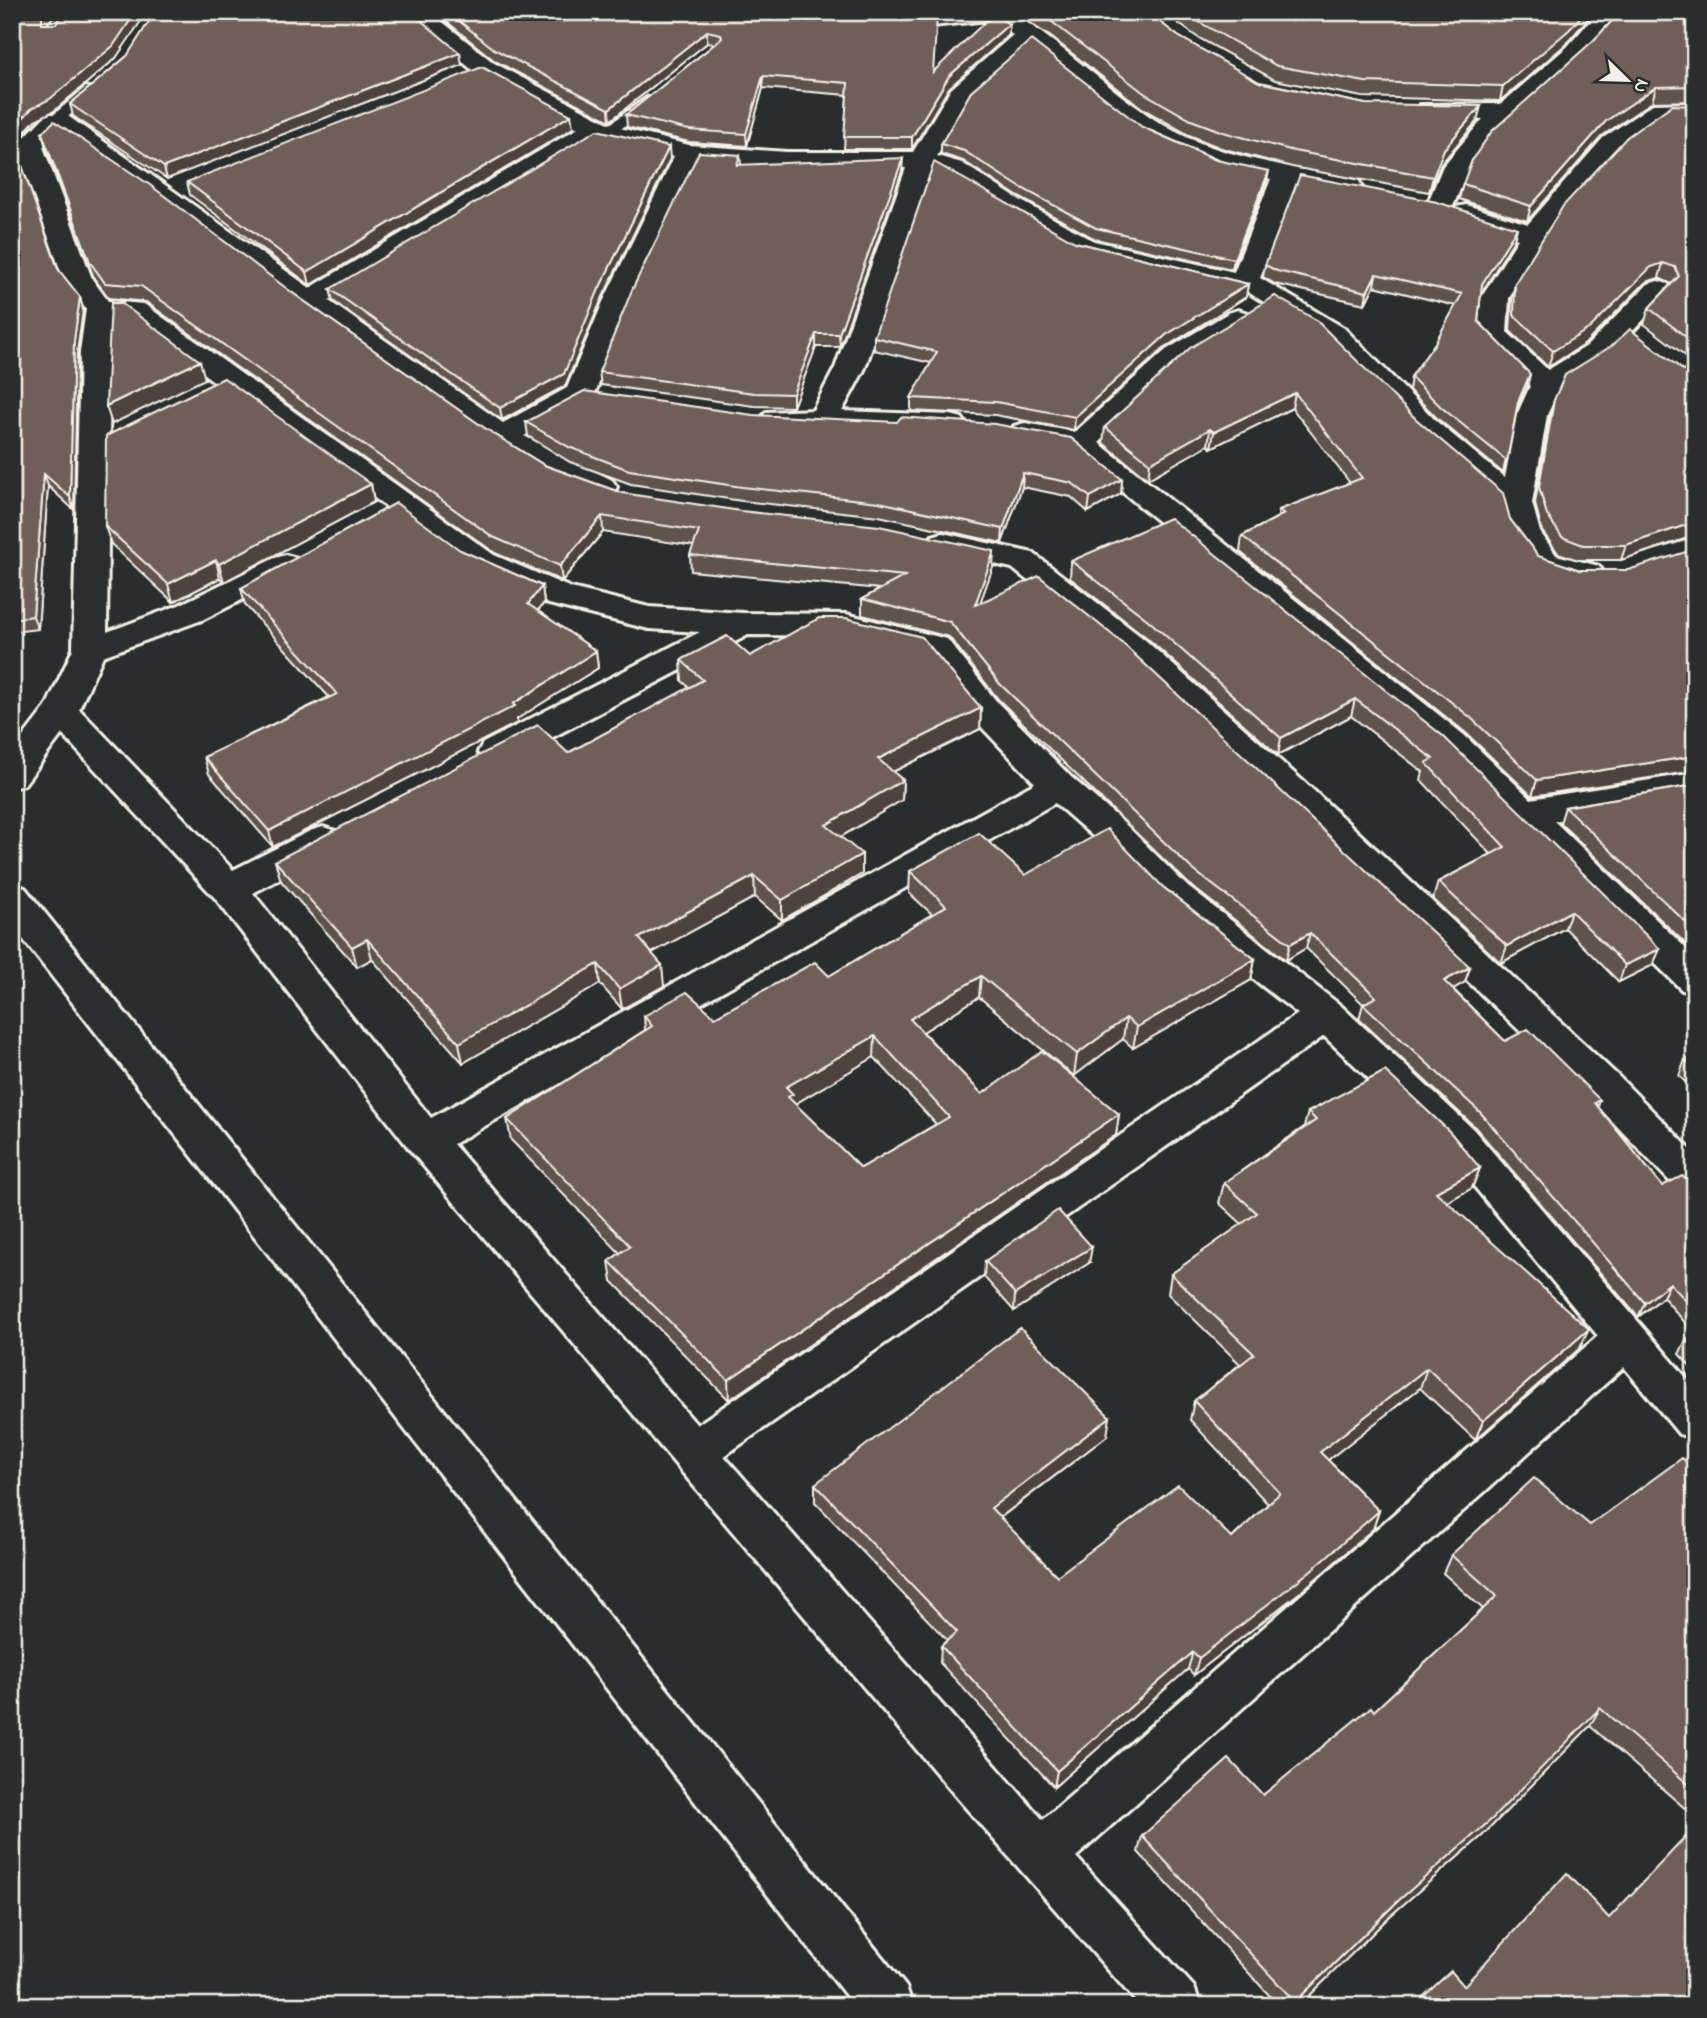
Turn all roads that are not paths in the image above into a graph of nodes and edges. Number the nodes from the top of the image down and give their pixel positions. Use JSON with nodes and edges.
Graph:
{"nodes":[{"id":1,"x":415,"y":12,"type":"edge"},
{"id":2,"x":820,"y":12,"type":"edge"},
{"id":3,"x":992,"y":12,"type":"edge"},
{"id":4,"x":1612,"y":12,"type":"edge"},
{"id":5,"x":1029,"y":34,"type":"junction"},
{"id":6,"x":485,"y":68,"type":"junction"},
{"id":7,"x":460,"y":78,"type":"edge"},
{"id":8,"x":104,"y":79,"type":"edge"},
{"id":9,"x":661,"y":90,"type":"edge"},
{"id":10,"x":1402,"y":109,"type":"edge"},
{"id":11,"x":1695,"y":111,"type":"edge"},
{"id":12,"x":1507,"y":112,"type":"junction"},
{"id":13,"x":55,"y":120,"type":"junction"},
{"id":14,"x":603,"y":130,"type":"junction"},
{"id":15,"x":689,"y":152,"type":"junction"},
{"id":16,"x":922,"y":160,"type":"junction"},
{"id":17,"x":1286,"y":174,"type":"junction"},
{"id":18,"x":1376,"y":192,"type":"edge"},
{"id":19,"x":1415,"y":200,"type":"edge"},
{"id":20,"x":1441,"y":205,"type":"junction"},
{"id":21,"x":1532,"y":234,"type":"junction"},
{"id":22,"x":1245,"y":281,"type":"junction"},
{"id":23,"x":1658,"y":290,"type":"dead end"},
{"id":24,"x":1273,"y":296,"type":"junction"},
{"id":25,"x":309,"y":301,"type":"junction"},
{"id":26,"x":100,"y":309,"type":"junction"},
{"id":27,"x":1546,"y":384,"type":"junction"},
{"id":28,"x":741,"y":416,"type":"edge"},
{"id":29,"x":824,"y":419,"type":"junction"},
{"id":30,"x":500,"y":436,"type":"junction"},
{"id":31,"x":1081,"y":443,"type":"junction"},
{"id":32,"x":624,"y":496,"type":"edge"},
{"id":33,"x":1516,"y":503,"type":"junction"},
{"id":34,"x":918,"y":538,"type":"edge"},
{"id":35,"x":316,"y":549,"type":"edge"},
{"id":36,"x":1623,"y":573,"type":"edge"},
{"id":37,"x":743,"y":624,"type":"junction"},
{"id":38,"x":90,"y":649,"type":"junction"},
{"id":39,"x":61,"y":711,"type":"junction"},
{"id":40,"x":461,"y":769,"type":"edge"},
{"id":41,"x":12,"y":776,"type":"edge"},
{"id":42,"x":1695,"y":785,"type":"edge"},
{"id":43,"x":1058,"y":786,"type":"junction"},
{"id":44,"x":1523,"y":813,"type":"junction"},
{"id":45,"x":351,"y":826,"type":"edge"},
{"id":46,"x":229,"y":888,"type":"junction"},
{"id":47,"x":12,"y":898,"type":"edge"},
{"id":48,"x":1695,"y":980,"type":"edge"},
{"id":49,"x":1326,"y":1015,"type":"junction"},
{"id":50,"x":425,"y":1140,"type":"junction"},
{"id":51,"x":1695,"y":1181,"type":"edge"},
{"id":52,"x":1625,"y":1339,"type":"junction"},
{"id":53,"x":1695,"y":1420,"type":"edge"},
{"id":54,"x":694,"y":1452,"type":"junction"},
{"id":55,"x":1042,"y":1854,"type":"junction"},
{"id":56,"x":887,"y":2006,"type":"edge"},
{"id":57,"x":1175,"y":2006,"type":"edge"}],
"edges":[{"from":1,"to":6,"type":"street"},
{"from":2,"to":3,"type":"street"},
{"from":3,"to":5,"type":"street"},
{"from":4,"to":12,"type":"street"},
{"from":5,"to":16,"type":"street"},
{"from":5,"to":17,"type":"street"},
{"from":6,"to":7,"type":"street"},
{"from":6,"to":14,"type":"street"},
{"from":8,"to":13,"type":"lane"},
{"from":9,"to":14,"type":"lane"},
{"from":10,"to":12,"type":"street"},
{"from":11,"to":21,"type":"street"},
{"from":12,"to":20,"type":"street"},
{"from":13,"to":25,"type":"street"},
{"from":13,"to":26,"type":"street"},
{"from":14,"to":15,"type":"street"},
{"from":14,"to":25,"type":"street"},
{"from":15,"to":16,"type":"street"},
{"from":15,"to":30,"type":"street"},
{"from":16,"to":22,"type":"street"},
{"from":16,"to":29,"type":"street"},
{"from":17,"to":18,"type":"street"},
{"from":17,"to":22,"type":"street"},
{"from":19,"to":20,"type":"street"},
{"from":20,"to":21,"type":"street"},
{"from":21,"to":27,"type":"street"},
{"from":22,"to":24,"type":"street"},
{"from":23,"to":27,"type":"street"},
{"from":24,"to":31,"type":"street"},
{"from":24,"to":33,"type":"street"},
{"from":25,"to":30,"type":"street"},
{"from":26,"to":37,"type":"street"},
{"from":26,"to":38,"type":"street"},
{"from":27,"to":33,"type":"street"},
{"from":28,"to":29,"type":"street"},
{"from":29,"to":31,"type":"street"},
{"from":30,"to":32,"type":"street"},
{"from":31,"to":44,"type":"street"},
{"from":33,"to":36,"type":"street"},
{"from":34,"to":51,"type":"street"},
{"from":35,"to":38,"type":"street"},
{"from":37,"to":40,"type":"street"},
{"from":37,"to":43,"type":"street"},
{"from":38,"to":39,"type":"street"},
{"from":39,"to":41,"type":"street"},
{"from":39,"to":46,"type":"street"},
{"from":42,"to":44,"type":"street"},
{"from":43,"to":49,"type":"street"},
{"from":43,"to":50,"type":"street"},
{"from":44,"to":48,"type":"street"},
{"from":45,"to":46,"type":"street"},
{"from":46,"to":50,"type":"street"},
{"from":47,"to":56,"type":"street"},
{"from":49,"to":52,"type":"street"},
{"from":49,"to":54,"type":"street"},
{"from":50,"to":54,"type":"street"},
{"from":52,"to":53,"type":"street"},
{"from":52,"to":55,"type":"street"},
{"from":54,"to":55,"type":"street"},
{"from":55,"to":57,"type":"street"}]}
